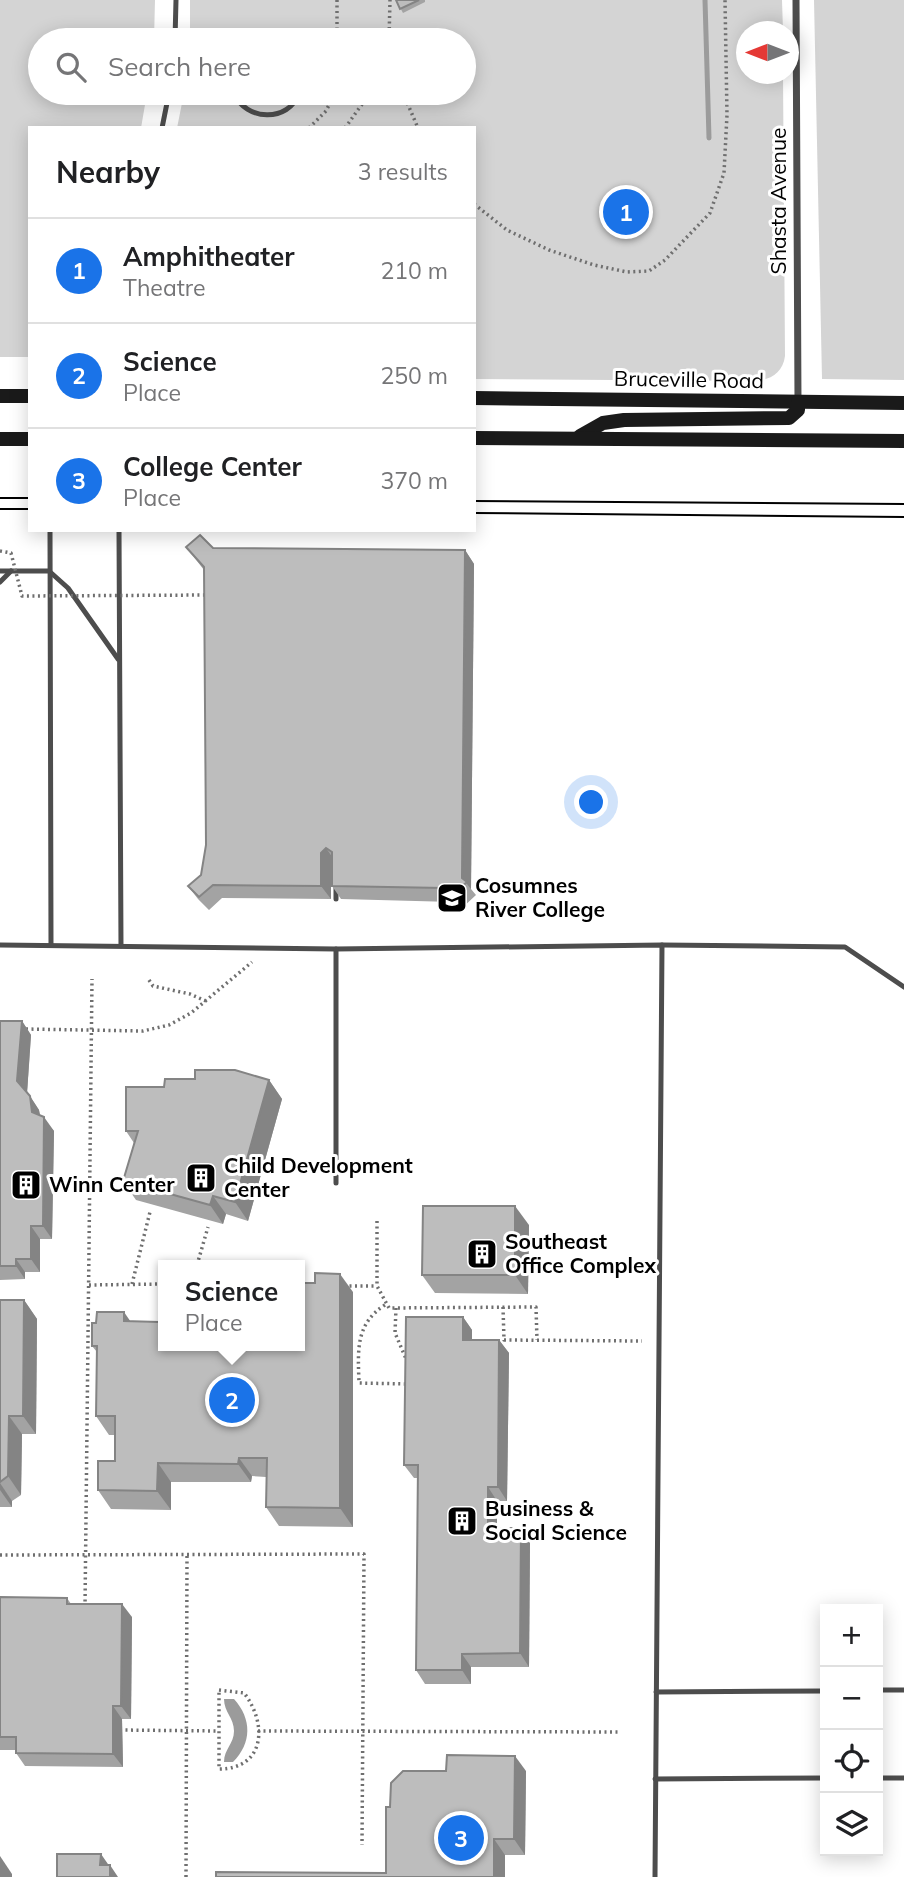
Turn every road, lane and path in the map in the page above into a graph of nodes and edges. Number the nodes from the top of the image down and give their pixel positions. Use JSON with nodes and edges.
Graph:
{"nodes":[{"id":1,"x":176,"y":0,"type":"edge"},
{"id":2,"x":337,"y":0,"type":"edge"},
{"id":3,"x":390,"y":0,"type":"edge"},
{"id":4,"x":725,"y":0,"type":"edge"},
{"id":5,"x":796,"y":0,"type":"edge"},
{"id":6,"x":175,"y":28,"type":"edge"},
{"id":7,"x":337,"y":28,"type":"edge"},
{"id":8,"x":389,"y":28,"type":"edge"},
{"id":9,"x":167,"y":105,"type":"edge"},
{"id":10,"x":245,"y":105,"type":"edge"},
{"id":11,"x":291,"y":105,"type":"edge"},
{"id":12,"x":330,"y":105,"type":"edge"},
{"id":13,"x":361,"y":105,"type":"edge"},
{"id":14,"x":408,"y":105,"type":"edge"},
{"id":15,"x":162,"y":126,"type":"edge"},
{"id":16,"x":311,"y":126,"type":"edge"},
{"id":17,"x":346,"y":126,"type":"edge"},
{"id":18,"x":417,"y":126,"type":"edge"},
{"id":19,"x":476,"y":206,"type":"edge"},
{"id":20,"x":0,"y":396,"type":"edge"},
{"id":21,"x":28,"y":396,"type":"edge"},
{"id":22,"x":476,"y":398,"type":"edge"},
{"id":23,"x":798,"y":402,"type":"junction"},
{"id":24,"x":904,"y":403,"type":"edge"},
{"id":25,"x":579,"y":437,"type":"junction"},
{"id":26,"x":476,"y":438,"type":"edge"},
{"id":27,"x":0,"y":439,"type":"edge"},
{"id":28,"x":28,"y":439,"type":"edge"},
{"id":29,"x":904,"y":441,"type":"edge"},
{"id":30,"x":50,"y":532,"type":"edge"},
{"id":31,"x":119,"y":532,"type":"edge"},
{"id":32,"x":0,"y":551,"type":"edge"},
{"id":33,"x":0,"y":571,"type":"edge"},
{"id":34,"x":11,"y":571,"type":"junction"},
{"id":35,"x":50,"y":571,"type":"junction"},
{"id":36,"x":0,"y":582,"type":"edge"},
{"id":37,"x":213,"y":595,"type":"edge"},
{"id":38,"x":118,"y":659,"type":"junction"},
{"id":39,"x":336,"y":877,"type":"edge"},
{"id":40,"x":336,"y":899,"type":"edge"},
{"id":41,"x":0,"y":945,"type":"edge"},
{"id":42,"x":51,"y":945,"type":"junction"},
{"id":43,"x":662,"y":945,"type":"junction"},
{"id":44,"x":121,"y":946,"type":"junction"},
{"id":45,"x":336,"y":949,"type":"junction"},
{"id":46,"x":252,"y":962,"type":"dead end"},
{"id":47,"x":92,"y":979,"type":"dead end"},
{"id":48,"x":149,"y":980,"type":"dead end"},
{"id":49,"x":904,"y":988,"type":"edge"},
{"id":50,"x":206,"y":1001,"type":"junction"},
{"id":51,"x":20,"y":1028,"type":"edge"},
{"id":52,"x":91,"y":1031,"type":"junction"},
{"id":53,"x":336,"y":1183,"type":"dead end"},
{"id":54,"x":150,"y":1212,"type":"edge"},
{"id":55,"x":377,"y":1221,"type":"dead end"},
{"id":56,"x":208,"y":1227,"type":"edge"},
{"id":57,"x":198,"y":1260,"type":"edge"},
{"id":58,"x":132,"y":1284,"type":"junction"},
{"id":59,"x":158,"y":1284,"type":"edge"},
{"id":60,"x":88,"y":1285,"type":"junction"},
{"id":61,"x":338,"y":1286,"type":"edge"},
{"id":62,"x":377,"y":1286,"type":"junction"},
{"id":63,"x":385,"y":1304,"type":"junction"},
{"id":64,"x":503,"y":1307,"type":"junction"},
{"id":65,"x":396,"y":1308,"type":"junction"},
{"id":66,"x":537,"y":1340,"type":"junction"},
{"id":67,"x":642,"y":1341,"type":"dead end"},
{"id":68,"x":408,"y":1363,"type":"edge"},
{"id":69,"x":412,"y":1384,"type":"edge"},
{"id":70,"x":0,"y":1555,"type":"edge"},
{"id":71,"x":85,"y":1555,"type":"junction"},
{"id":72,"x":187,"y":1555,"type":"junction"},
{"id":73,"x":85,"y":1620,"type":"edge"},
{"id":74,"x":883,"y":1690,"type":"edge"},
{"id":75,"x":904,"y":1690,"type":"edge"},
{"id":76,"x":820,"y":1691,"type":"edge"},
{"id":77,"x":656,"y":1692,"type":"junction"},
{"id":78,"x":120,"y":1730,"type":"dead end"},
{"id":79,"x":186,"y":1730,"type":"junction"},
{"id":80,"x":363,"y":1730,"type":"junction"},
{"id":81,"x":217,"y":1731,"type":"dead end"},
{"id":82,"x":258,"y":1731,"type":"junction"},
{"id":83,"x":618,"y":1731,"type":"dead end"},
{"id":84,"x":820,"y":1778,"type":"edge"},
{"id":85,"x":883,"y":1778,"type":"edge"},
{"id":86,"x":904,"y":1778,"type":"edge"},
{"id":87,"x":655,"y":1779,"type":"junction"},
{"id":88,"x":362,"y":1845,"type":"dead end"},
{"id":89,"x":186,"y":1877,"type":"edge"},
{"id":90,"x":655,"y":1877,"type":"edge"}],
"edges":[{"from":1,"to":6,"type":"lane"},
{"from":2,"to":7,"type":"path"},
{"from":3,"to":8,"type":"path"},
{"from":4,"to":19,"type":"path"},
{"from":5,"to":23,"type":"street","name":"Shasta Avenue"},
{"from":9,"to":15,"type":"lane"},
{"from":10,"to":11,"type":"lane"},
{"from":12,"to":16,"type":"path"},
{"from":13,"to":17,"type":"path"},
{"from":14,"to":18,"type":"path"},
{"from":20,"to":21,"type":"main road"},
{"from":22,"to":23,"type":"main road","name":"Bruceville Road"},
{"from":23,"to":24,"type":"main road","name":"Bruceville Road"},
{"from":23,"to":25,"type":"main road"},
{"from":25,"to":26,"type":"main road"},
{"from":25,"to":29,"type":"main road"},
{"from":27,"to":28,"type":"main road"},
{"from":30,"to":35,"type":"lane"},
{"from":31,"to":38,"type":"lane"},
{"from":32,"to":37,"type":"path","bridge":true},
{"from":33,"to":34,"type":"lane"},
{"from":34,"to":35,"type":"lane"},
{"from":34,"to":36,"type":"lane"},
{"from":35,"to":38,"type":"lane"},
{"from":35,"to":42,"type":"lane"},
{"from":38,"to":44,"type":"lane"},
{"from":39,"to":40,"type":"lane"},
{"from":41,"to":42,"type":"lane"},
{"from":42,"to":44,"type":"lane"},
{"from":43,"to":45,"type":"lane"},
{"from":43,"to":49,"type":"lane"},
{"from":43,"to":77,"type":"lane"},
{"from":44,"to":45,"type":"lane"},
{"from":45,"to":53,"type":"lane"},
{"from":46,"to":50,"type":"path"},
{"from":47,"to":52,"type":"path"},
{"from":48,"to":50,"type":"path"},
{"from":50,"to":52,"type":"path"},
{"from":51,"to":52,"type":"path"},
{"from":52,"to":60,"type":"path"},
{"from":54,"to":58,"type":"path"},
{"from":55,"to":62,"type":"path"},
{"from":56,"to":57,"type":"path"},
{"from":58,"to":59,"type":"path"},
{"from":58,"to":60,"type":"path"},
{"from":60,"to":71,"type":"path"},
{"from":61,"to":62,"type":"path"},
{"from":62,"to":63,"type":"path"},
{"from":63,"to":65,"type":"path"},
{"from":63,"to":69,"type":"path"},
{"from":64,"to":65,"type":"path"},
{"from":64,"to":66,"type":"path"},
{"from":64,"to":66,"type":"path"},
{"from":65,"to":68,"type":"path"},
{"from":66,"to":67,"type":"path"},
{"from":70,"to":71,"type":"path"},
{"from":71,"to":72,"type":"path"},
{"from":71,"to":73,"type":"path"},
{"from":72,"to":79,"type":"path"},
{"from":72,"to":80,"type":"path"},
{"from":74,"to":75,"type":"lane"},
{"from":76,"to":77,"type":"lane"},
{"from":77,"to":87,"type":"lane"},
{"from":78,"to":79,"type":"path"},
{"from":79,"to":81,"type":"path"},
{"from":79,"to":89,"type":"path"},
{"from":80,"to":82,"type":"path"},
{"from":80,"to":83,"type":"path"},
{"from":80,"to":88,"type":"path"},
{"from":82,"to":82,"type":"path"},
{"from":84,"to":87,"type":"lane"},
{"from":85,"to":86,"type":"lane"},
{"from":87,"to":90,"type":"lane"}]}
